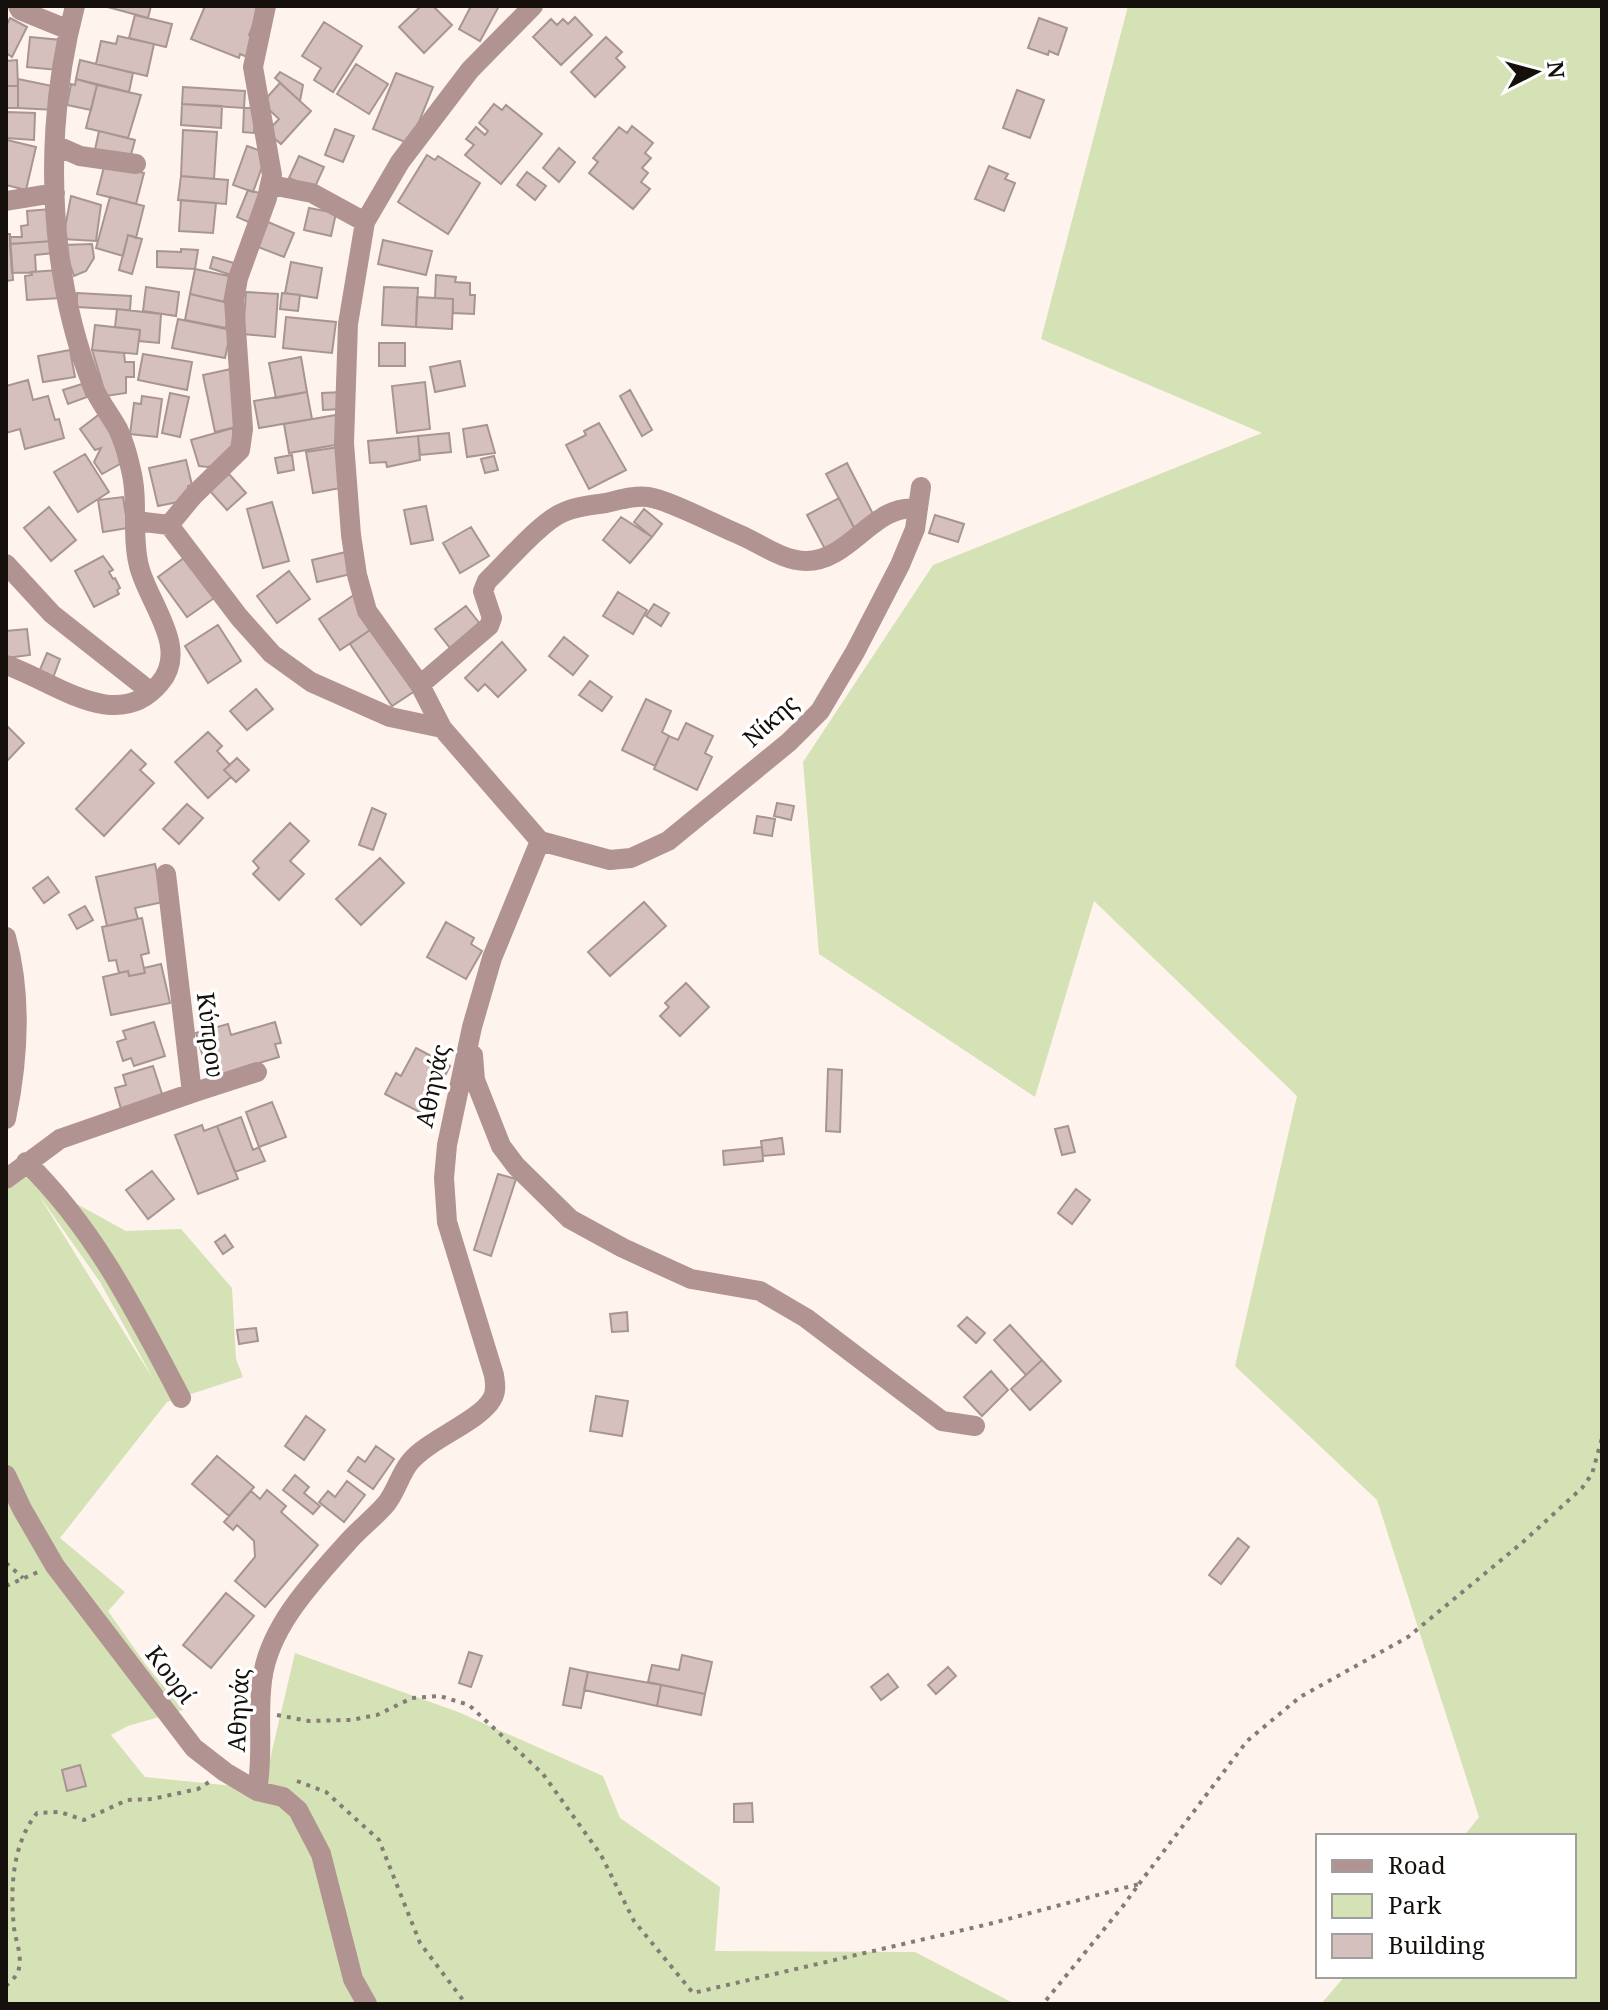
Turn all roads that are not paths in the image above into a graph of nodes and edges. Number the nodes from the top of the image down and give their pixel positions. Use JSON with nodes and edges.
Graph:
{"nodes":[{"id":1,"x":18,"y":6,"type":"edge"},
{"id":2,"x":75,"y":6,"type":"edge"},
{"id":3,"x":266,"y":6,"type":"edge"},
{"id":4,"x":525,"y":8,"type":"edge"},
{"id":5,"x":69,"y":30,"type":"junction"},
{"id":6,"x":55,"y":145,"type":"junction"},
{"id":7,"x":136,"y":164,"type":"dead end"},
{"id":8,"x":271,"y":185,"type":"junction"},
{"id":9,"x":55,"y":193,"type":"junction"},
{"id":10,"x":6,"y":201,"type":"edge"},
{"id":11,"x":365,"y":222,"type":"junction"},
{"id":12,"x":921,"y":487,"type":"dead end"},
{"id":13,"x":918,"y":509,"type":"junction"},
{"id":14,"x":136,"y":521,"type":"junction"},
{"id":15,"x":169,"y":525,"type":"junction"},
{"id":16,"x":6,"y":564,"type":"edge"},
{"id":17,"x":6,"y":665,"type":"edge"},
{"id":18,"x":420,"y":685,"type":"junction"},
{"id":19,"x":151,"y":692,"type":"junction"},
{"id":20,"x":442,"y":728,"type":"junction"},
{"id":21,"x":540,"y":841,"type":"junction"},
{"id":22,"x":166,"y":874,"type":"dead end"},
{"id":23,"x":6,"y":937,"type":"edge"},
{"id":24,"x":472,"y":1027,"type":"junction"},
{"id":25,"x":257,"y":1072,"type":"dead end"},
{"id":26,"x":192,"y":1093,"type":"junction"},
{"id":27,"x":6,"y":1119,"type":"edge"},
{"id":28,"x":26,"y":1162,"type":"junction"},
{"id":29,"x":6,"y":1179,"type":"edge"},
{"id":30,"x":181,"y":1398,"type":"dead end"},
{"id":31,"x":975,"y":1426,"type":"dead end"},
{"id":32,"x":6,"y":1475,"type":"edge"},
{"id":33,"x":257,"y":1791,"type":"junction"},
{"id":34,"x":367,"y":2004,"type":"edge"}],
"edges":[{"from":1,"to":5,"type":"street"},
{"from":2,"to":5,"type":"street"},
{"from":3,"to":8,"type":"street"},
{"from":4,"to":11,"type":"street"},
{"from":5,"to":6,"type":"street"},
{"from":6,"to":7,"type":"street"},
{"from":6,"to":9,"type":"street"},
{"from":8,"to":11,"type":"street"},
{"from":8,"to":15,"type":"street"},
{"from":9,"to":10,"type":"street"},
{"from":9,"to":14,"type":"street"},
{"from":11,"to":18,"type":"street"},
{"from":12,"to":13,"type":"street","name":"Νίκης"},
{"from":13,"to":18,"type":"street"},
{"from":13,"to":21,"type":"street","name":"Νίκης"},
{"from":14,"to":15,"type":"street"},
{"from":14,"to":19,"type":"street"},
{"from":15,"to":20,"type":"street"},
{"from":16,"to":19,"type":"street"},
{"from":17,"to":19,"type":"street"},
{"from":18,"to":20,"type":"street"},
{"from":20,"to":21,"type":"street"},
{"from":21,"to":24,"type":"street","name":"Αθηνάς"},
{"from":22,"to":26,"type":"street","name":"Κύπρου"},
{"from":23,"to":27,"type":"street"},
{"from":24,"to":31,"type":"street"},
{"from":24,"to":33,"type":"street","name":"Αθηνάς"},
{"from":25,"to":26,"type":"street"},
{"from":26,"to":28,"type":"street","name":"Κύπρου"},
{"from":28,"to":29,"type":"street","name":"Κύπρου"},
{"from":28,"to":30,"type":"street"},
{"from":32,"to":33,"type":"street","name":"Κουρί"},
{"from":33,"to":34,"type":"street","name":"Κουρί"}]}
